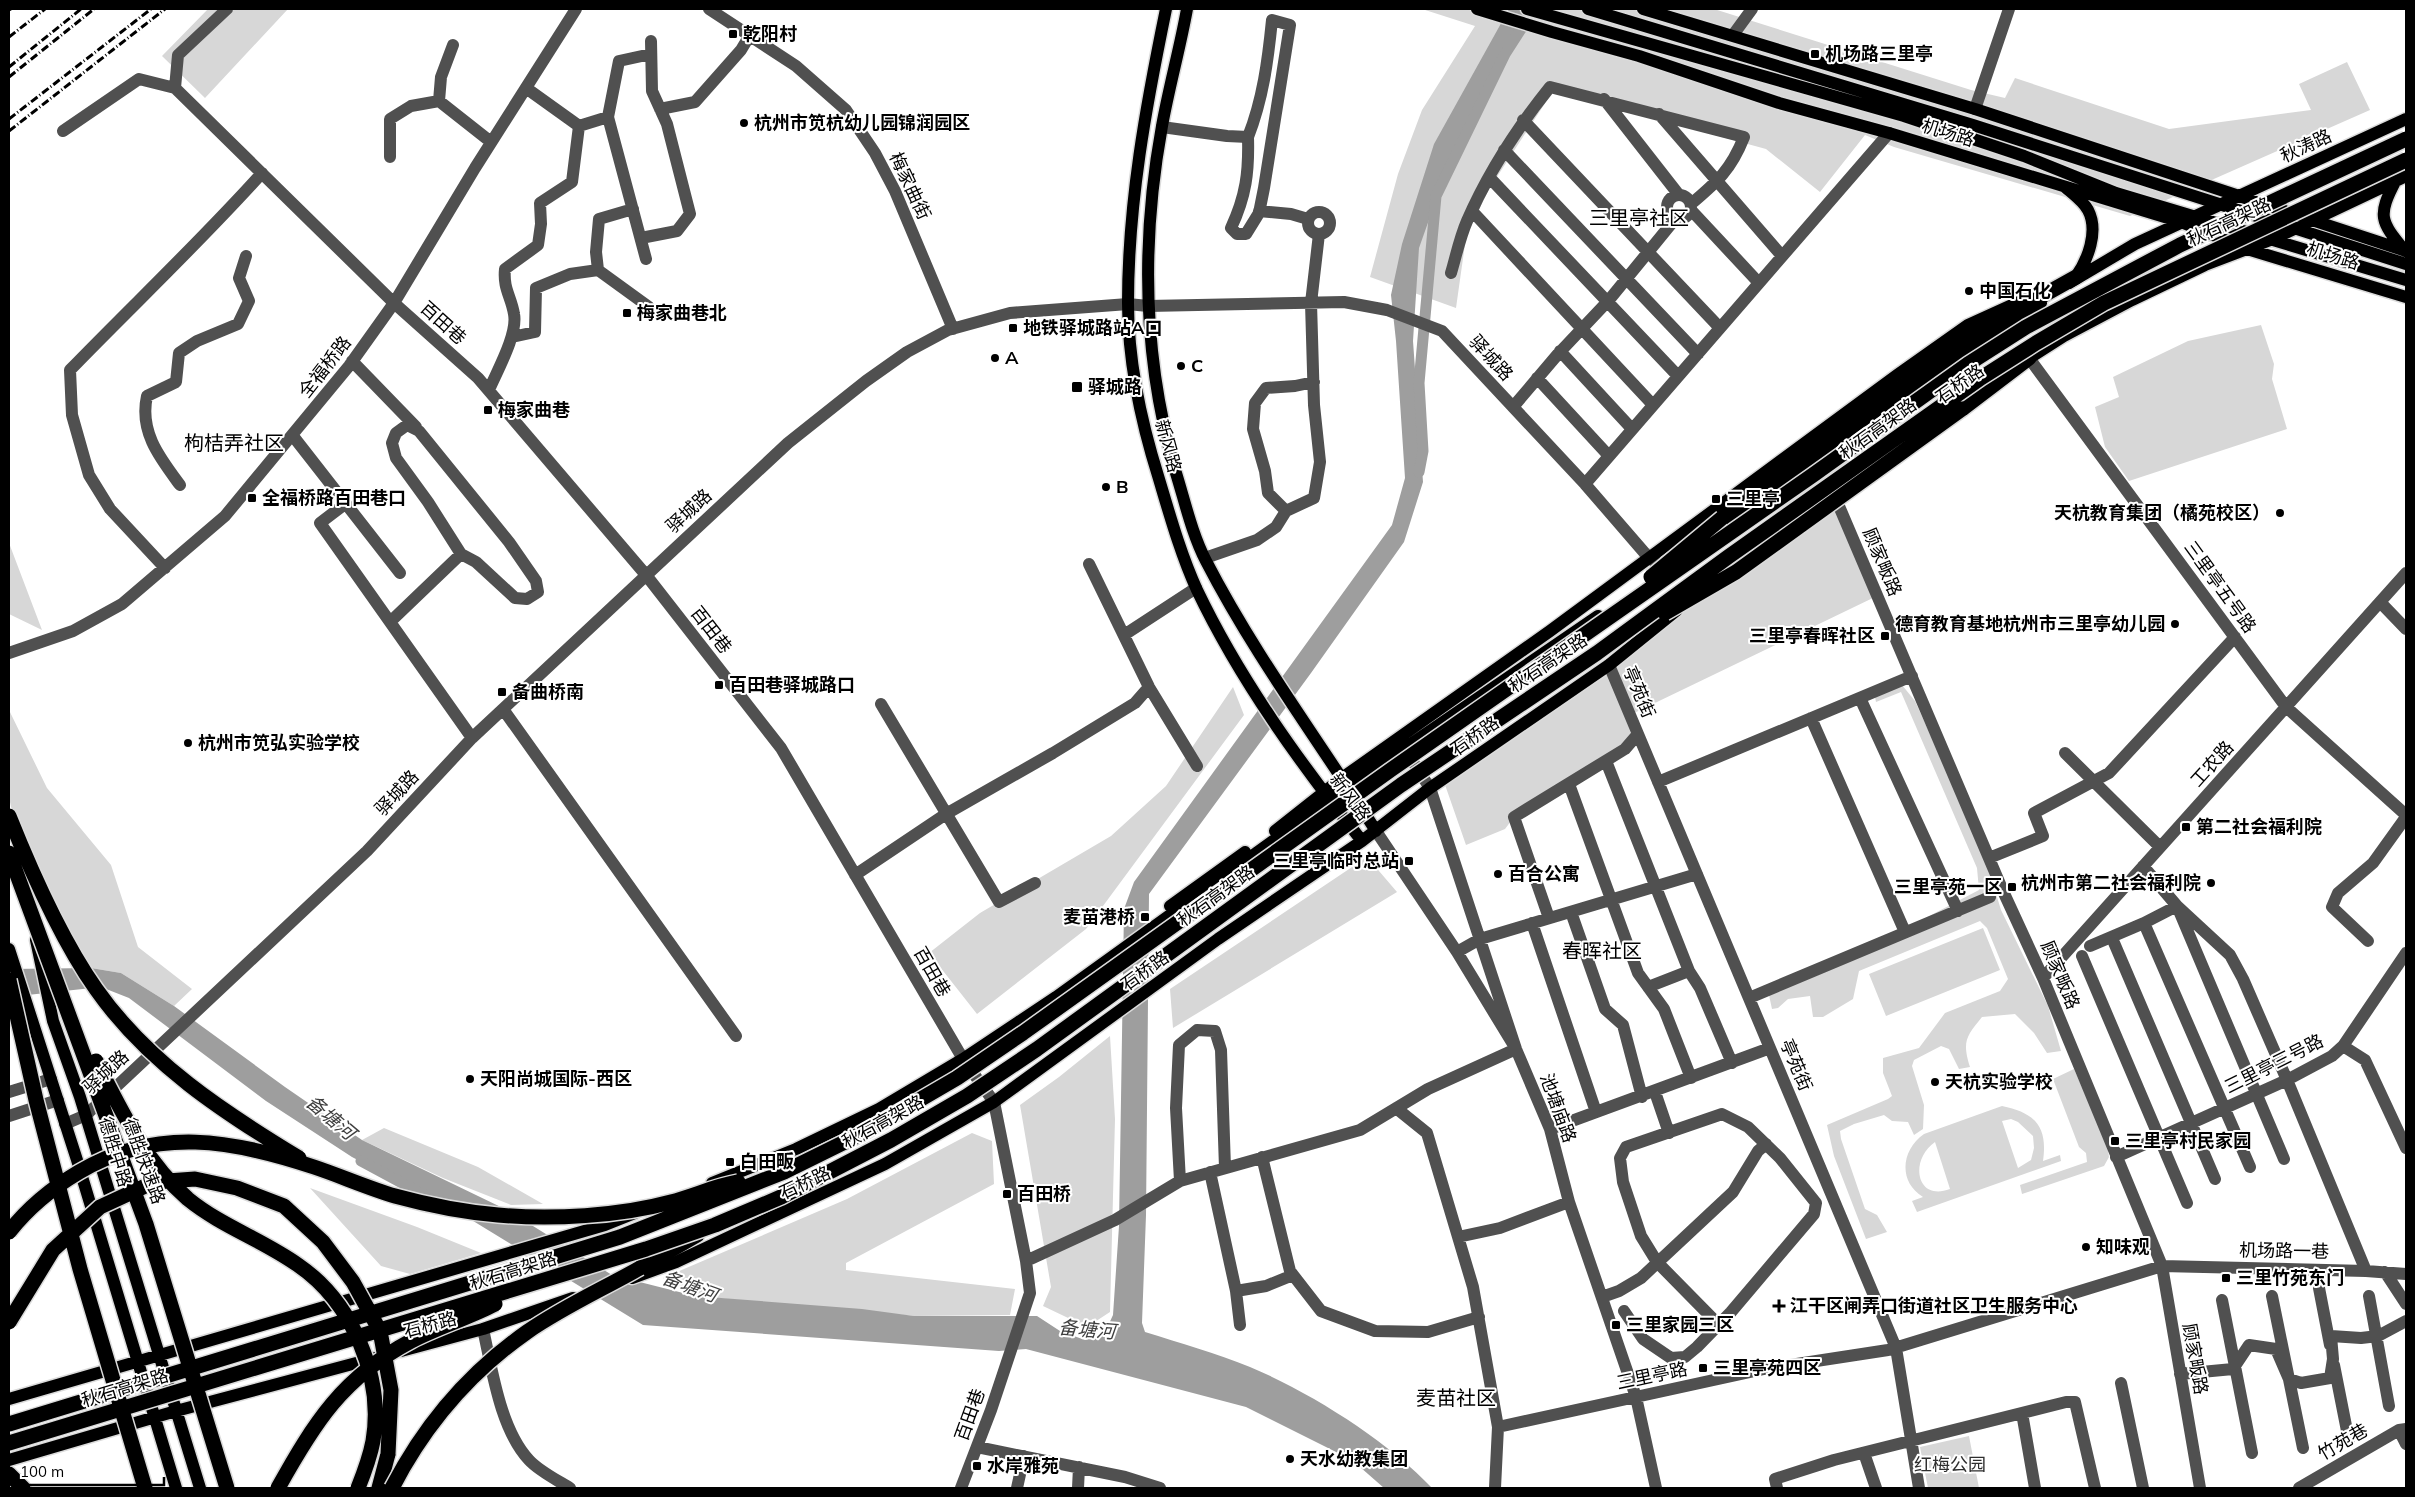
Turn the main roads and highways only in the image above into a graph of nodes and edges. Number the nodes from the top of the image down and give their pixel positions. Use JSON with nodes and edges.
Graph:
{"nodes":[{"id":1,"x":1166,"y":9,"type":"edge"},
{"id":2,"x":1187,"y":9,"type":"edge"},
{"id":3,"x":1478,"y":9,"type":"edge"},
{"id":4,"x":1528,"y":9,"type":"edge"},
{"id":5,"x":1588,"y":9,"type":"edge"},
{"id":6,"x":1643,"y":9,"type":"edge"},
{"id":7,"x":2406,"y":119,"type":"edge"},
{"id":8,"x":2406,"y":139,"type":"edge"},
{"id":9,"x":2024,"y":156,"type":"junction"},
{"id":10,"x":2406,"y":160,"type":"edge"},
{"id":11,"x":1988,"y":164,"type":"junction"},
{"id":12,"x":2401,"y":178,"type":"edge"},
{"id":13,"x":2066,"y":187,"type":"junction"},
{"id":14,"x":2241,"y":196,"type":"junction"},
{"id":15,"x":2221,"y":205,"type":"junction"},
{"id":16,"x":2196,"y":215,"type":"junction"},
{"id":17,"x":2314,"y":219,"type":"junction"},
{"id":18,"x":2181,"y":222,"type":"junction"},
{"id":19,"x":2294,"y":229,"type":"junction"},
{"id":20,"x":2273,"y":239,"type":"junction"},
{"id":21,"x":2247,"y":249,"type":"junction"},
{"id":22,"x":2406,"y":251,"type":"edge"},
{"id":23,"x":2406,"y":264,"type":"edge"},
{"id":24,"x":2076,"y":277,"type":"junction"},
{"id":25,"x":2406,"y":280,"type":"edge"},
{"id":26,"x":2406,"y":297,"type":"edge"},
{"id":27,"x":2029,"y":358,"type":"junction"},
{"id":28,"x":1587,"y":631,"type":"junction"},
{"id":29,"x":1597,"y":653,"type":"junction"},
{"id":30,"x":1345,"y":782,"type":"junction"},
{"id":31,"x":1328,"y":797,"type":"junction"},
{"id":32,"x":9,"y":816,"type":"edge"},
{"id":33,"x":9,"y":824,"type":"edge"},
{"id":34,"x":1376,"y":831,"type":"junction"},
{"id":35,"x":1362,"y":841,"type":"junction"},
{"id":36,"x":9,"y":853,"type":"edge"},
{"id":37,"x":9,"y":949,"type":"edge"},
{"id":38,"x":13,"y":976,"type":"edge"},
{"id":39,"x":55,"y":993,"type":"junction"},
{"id":40,"x":313,"y":1167,"type":"junction"},
{"id":41,"x":784,"y":1172,"type":"junction"},
{"id":42,"x":715,"y":1225,"type":"junction"},
{"id":43,"x":9,"y":1232,"type":"edge"},
{"id":44,"x":527,"y":1286,"type":"junction"},
{"id":45,"x":9,"y":1322,"type":"edge"},
{"id":46,"x":159,"y":1354,"type":"junction"},
{"id":47,"x":137,"y":1360,"type":"junction"},
{"id":48,"x":9,"y":1399,"type":"edge"},
{"id":49,"x":176,"y":1411,"type":"junction"},
{"id":50,"x":155,"y":1417,"type":"junction"},
{"id":51,"x":9,"y":1424,"type":"edge"},
{"id":52,"x":9,"y":1444,"type":"edge"},
{"id":53,"x":9,"y":1460,"type":"edge"},
{"id":54,"x":9,"y":1474,"type":"edge"},
{"id":55,"x":23,"y":1488,"type":"edge"},
{"id":56,"x":145,"y":1488,"type":"edge"},
{"id":57,"x":176,"y":1488,"type":"edge"},
{"id":58,"x":200,"y":1488,"type":"edge"},
{"id":59,"x":227,"y":1488,"type":"edge"},
{"id":60,"x":278,"y":1488,"type":"edge"},
{"id":61,"x":358,"y":1488,"type":"edge"},
{"id":62,"x":379,"y":1488,"type":"edge"},
{"id":63,"x":392,"y":1488,"type":"edge"}],
"edges":[{"from":1,"to":31,"type":"main road","name":"新风路"},
{"from":2,"to":30,"type":"main road","name":"新风路"},
{"from":3,"to":11,"type":"main road","name":"机场路"},
{"from":4,"to":9,"type":"main road","name":"机场路"},
{"from":5,"to":15,"type":"main road","name":"机场路"},
{"from":6,"to":14,"type":"main road","name":"机场路"},
{"from":7,"to":14,"type":"main road","name":"秋涛路"},
{"from":8,"to":28,"type":"highway","name":"秋石高架路","bridge":true},
{"from":9,"to":11,"type":"main road"},
{"from":9,"to":16,"type":"main road","name":"机场路"},
{"from":10,"to":29,"type":"highway","name":"秋石高架路","bridge":true},
{"from":11,"to":13,"type":"main road","name":"机场路"},
{"from":12,"to":17,"type":"main road"},
{"from":12,"to":22,"type":"main road"},
{"from":13,"to":18,"type":"main road","name":"机场路"},
{"from":13,"to":24,"type":"main road"},
{"from":14,"to":15,"type":"main road","name":"秋涛路"},
{"from":14,"to":17,"type":"main road","name":"机场路"},
{"from":15,"to":16,"type":"main road","name":"石桥路"},
{"from":15,"to":19,"type":"main road","name":"机场路"},
{"from":16,"to":18,"type":"main road","name":"石桥路"},
{"from":16,"to":20,"type":"main road","name":"机场路"},
{"from":17,"to":19,"type":"main road"},
{"from":17,"to":22,"type":"main road","name":"机场路"},
{"from":18,"to":21,"type":"main road","name":"机场路"},
{"from":18,"to":24,"type":"main road","name":"石桥路"},
{"from":19,"to":20,"type":"main road","name":"石桥路"},
{"from":19,"to":23,"type":"main road","name":"机场路"},
{"from":20,"to":21,"type":"main road","name":"石桥路"},
{"from":20,"to":25,"type":"main road","name":"机场路"},
{"from":21,"to":26,"type":"main road","name":"机场路"},
{"from":21,"to":27,"type":"main road","name":"石桥路"},
{"from":24,"to":28,"type":"highway","bridge":true},
{"from":24,"to":30,"type":"main road","name":"石桥路"},
{"from":24,"to":30,"type":"main road"},
{"from":27,"to":29,"type":"highway","bridge":true},
{"from":27,"to":34,"type":"main road","name":"石桥路"},
{"from":28,"to":41,"type":"highway","name":"秋石高架路","bridge":true},
{"from":29,"to":42,"type":"highway","name":"秋石高架路","bridge":true},
{"from":30,"to":31,"type":"main road","name":"石桥路"},
{"from":30,"to":34,"type":"main road","name":"新风路"},
{"from":31,"to":35,"type":"main road","name":"新风路"},
{"from":31,"to":46,"type":"main road","name":"石桥路"},
{"from":32,"to":40,"type":"highway","bridge":true},
{"from":33,"to":39,"type":"main road","name":"德胜中路"},
{"from":34,"to":35,"type":"main road","name":"石桥路"},
{"from":35,"to":49,"type":"main road","name":"石桥路","bridge":true},
{"from":36,"to":39,"type":"highway","name":"德胜快速路","bridge":true},
{"from":37,"to":38,"type":"main road"},
{"from":38,"to":47,"type":"main road"},
{"from":38,"to":56,"type":"highway","bridge":true},
{"from":39,"to":46,"type":"main road","name":"德胜中路"},
{"from":39,"to":59,"type":"highway","name":"德胜快速路","bridge":true},
{"from":39,"to":61,"type":"highway","bridge":true},
{"from":40,"to":41,"type":"highway","bridge":true},
{"from":40,"to":43,"type":"highway","bridge":true},
{"from":41,"to":51,"type":"highway","name":"秋石高架路","bridge":true},
{"from":42,"to":44,"type":"highway","name":"秋石高架路","bridge":true},
{"from":42,"to":63,"type":"highway","bridge":true},
{"from":44,"to":52,"type":"highway","name":"秋石高架路","bridge":true},
{"from":44,"to":60,"type":"highway","bridge":true},
{"from":45,"to":62,"type":"highway","bridge":true},
{"from":46,"to":47,"type":"main road","name":"石桥路"},
{"from":46,"to":49,"type":"main road","name":"德胜中路"},
{"from":47,"to":48,"type":"main road","name":"石桥路"},
{"from":47,"to":50,"type":"main road"},
{"from":49,"to":50,"type":"main road","name":"石桥路"},
{"from":49,"to":58,"type":"main road","name":"德胜中路"},
{"from":50,"to":53,"type":"main road","name":"石桥路"},
{"from":50,"to":57,"type":"main road"},
{"from":54,"to":55,"type":"highway"}]}
